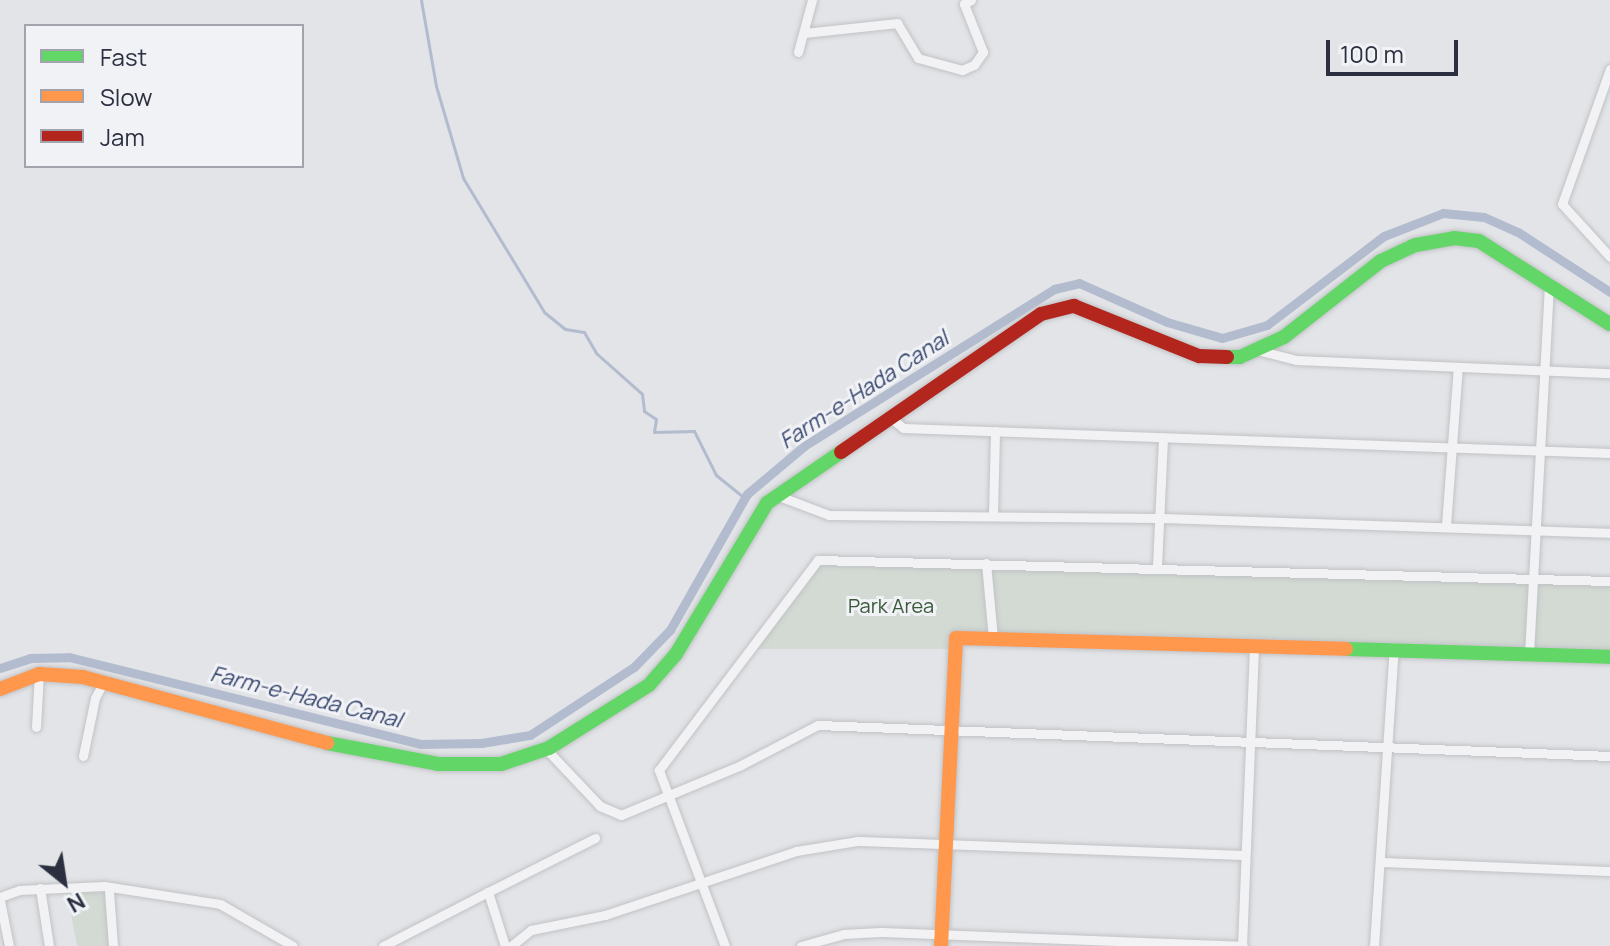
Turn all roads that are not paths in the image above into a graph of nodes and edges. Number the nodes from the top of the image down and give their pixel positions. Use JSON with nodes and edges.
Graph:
{"nodes":[{"id":1,"x":812,"y":0,"type":"edge"},
{"id":2,"x":971,"y":0,"type":"edge"},
{"id":3,"x":804,"y":33,"type":"junction"},
{"id":4,"x":798,"y":52,"type":"dead end"},
{"id":5,"x":1610,"y":69,"type":"edge"},
{"id":6,"x":1610,"y":257,"type":"edge"},
{"id":7,"x":1549,"y":285,"type":"junction"},
{"id":8,"x":1610,"y":324,"type":"edge"},
{"id":9,"x":1257,"y":350,"type":"junction"},
{"id":10,"x":1458,"y":367,"type":"junction"},
{"id":11,"x":1544,"y":371,"type":"junction"},
{"id":12,"x":1610,"y":373,"type":"edge"},
{"id":13,"x":889,"y":416,"type":"junction"},
{"id":14,"x":995,"y":431,"type":"junction"},
{"id":15,"x":1163,"y":437,"type":"junction"},
{"id":16,"x":1452,"y":447,"type":"junction"},
{"id":17,"x":1540,"y":450,"type":"junction"},
{"id":18,"x":1610,"y":453,"type":"edge"},
{"id":19,"x":776,"y":495,"type":"junction"},
{"id":20,"x":993,"y":514,"type":"junction"},
{"id":21,"x":1159,"y":518,"type":"junction"},
{"id":22,"x":1446,"y":525,"type":"junction"},
{"id":23,"x":1536,"y":529,"type":"junction"},
{"id":24,"x":1610,"y":533,"type":"edge"},
{"id":25,"x":986,"y":563,"type":"junction"},
{"id":26,"x":1157,"y":566,"type":"junction"},
{"id":27,"x":1533,"y":577,"type":"junction"},
{"id":28,"x":1610,"y":581,"type":"edge"},
{"id":29,"x":993,"y":639,"type":"junction"},
{"id":30,"x":1254,"y":645,"type":"junction"},
{"id":31,"x":1394,"y":648,"type":"junction"},
{"id":32,"x":1529,"y":654,"type":"junction"},
{"id":33,"x":1610,"y":657,"type":"edge"},
{"id":34,"x":39,"y":674,"type":"junction"},
{"id":35,"x":103,"y":683,"type":"junction"},
{"id":36,"x":0,"y":689,"type":"edge"},
{"id":37,"x":36,"y":727,"type":"dead end"},
{"id":38,"x":950,"y":734,"type":"junction"},
{"id":39,"x":1250,"y":741,"type":"junction"},
{"id":40,"x":1386,"y":748,"type":"junction"},
{"id":41,"x":546,"y":749,"type":"junction"},
{"id":42,"x":83,"y":756,"type":"dead end"},
{"id":43,"x":1610,"y":756,"type":"edge"},
{"id":44,"x":672,"y":794,"type":"junction"},
{"id":45,"x":595,"y":838,"type":"dead end"},
{"id":46,"x":947,"y":844,"type":"junction"},
{"id":47,"x":1245,"y":855,"type":"junction"},
{"id":48,"x":1381,"y":862,"type":"junction"},
{"id":49,"x":1610,"y":871,"type":"edge"},
{"id":50,"x":703,"y":882,"type":"junction"},
{"id":51,"x":40,"y":888,"type":"junction"},
{"id":52,"x":109,"y":891,"type":"junction"},
{"id":53,"x":488,"y":892,"type":"junction"},
{"id":54,"x":0,"y":899,"type":"edge"},
{"id":55,"x":942,"y":940,"type":"edge"},
{"id":56,"x":9,"y":946,"type":"edge"},
{"id":57,"x":49,"y":946,"type":"edge"},
{"id":58,"x":113,"y":946,"type":"edge"},
{"id":59,"x":293,"y":946,"type":"edge"},
{"id":60,"x":383,"y":946,"type":"edge"},
{"id":61,"x":508,"y":946,"type":"edge"},
{"id":62,"x":725,"y":946,"type":"edge"},
{"id":63,"x":801,"y":946,"type":"edge"},
{"id":64,"x":1242,"y":946,"type":"edge"},
{"id":65,"x":1374,"y":946,"type":"edge"}],
"edges":[{"from":1,"to":3,"type":"street"},
{"from":2,"to":3,"type":"street"},
{"from":3,"to":4,"type":"street"},
{"from":5,"to":6,"type":"street"},
{"from":7,"to":8,"type":"street"},
{"from":7,"to":9,"type":"street"},
{"from":7,"to":11,"type":"street"},
{"from":9,"to":10,"type":"street"},
{"from":9,"to":13,"type":"street"},
{"from":10,"to":11,"type":"street"},
{"from":10,"to":16,"type":"street"},
{"from":11,"to":12,"type":"street"},
{"from":11,"to":17,"type":"street"},
{"from":13,"to":14,"type":"street"},
{"from":13,"to":19,"type":"street"},
{"from":14,"to":15,"type":"street"},
{"from":14,"to":20,"type":"street"},
{"from":15,"to":16,"type":"street"},
{"from":15,"to":21,"type":"street"},
{"from":16,"to":17,"type":"street"},
{"from":16,"to":22,"type":"street"},
{"from":17,"to":18,"type":"street"},
{"from":17,"to":23,"type":"street"},
{"from":19,"to":20,"type":"street"},
{"from":19,"to":41,"type":"street"},
{"from":20,"to":21,"type":"street"},
{"from":21,"to":22,"type":"street"},
{"from":21,"to":26,"type":"street"},
{"from":22,"to":23,"type":"street"},
{"from":23,"to":24,"type":"street"},
{"from":23,"to":27,"type":"street"},
{"from":25,"to":26,"type":"street"},
{"from":25,"to":29,"type":"street"},
{"from":25,"to":44,"type":"street"},
{"from":26,"to":27,"type":"street"},
{"from":27,"to":28,"type":"street"},
{"from":27,"to":32,"type":"street"},
{"from":29,"to":30,"type":"street"},
{"from":29,"to":38,"type":"street"},
{"from":30,"to":31,"type":"street"},
{"from":30,"to":39,"type":"street"},
{"from":31,"to":32,"type":"street"},
{"from":31,"to":40,"type":"street"},
{"from":32,"to":33,"type":"street"},
{"from":34,"to":35,"type":"street"},
{"from":34,"to":36,"type":"street"},
{"from":34,"to":37,"type":"street"},
{"from":35,"to":41,"type":"street"},
{"from":35,"to":42,"type":"street"},
{"from":38,"to":39,"type":"street"},
{"from":38,"to":44,"type":"street"},
{"from":38,"to":46,"type":"street"},
{"from":39,"to":40,"type":"street"},
{"from":39,"to":47,"type":"street"},
{"from":40,"to":43,"type":"street"},
{"from":40,"to":48,"type":"street"},
{"from":41,"to":44,"type":"street"},
{"from":44,"to":50,"type":"street"},
{"from":45,"to":53,"type":"street"},
{"from":46,"to":47,"type":"street"},
{"from":46,"to":50,"type":"street"},
{"from":46,"to":55,"type":"street"},
{"from":47,"to":64,"type":"street"},
{"from":48,"to":49,"type":"street"},
{"from":48,"to":65,"type":"street"},
{"from":50,"to":61,"type":"street"},
{"from":50,"to":62,"type":"street"},
{"from":51,"to":52,"type":"street"},
{"from":51,"to":54,"type":"street"},
{"from":51,"to":57,"type":"street"},
{"from":52,"to":58,"type":"street"},
{"from":52,"to":59,"type":"street"},
{"from":53,"to":60,"type":"street"},
{"from":53,"to":61,"type":"street"},
{"from":54,"to":56,"type":"street"},
{"from":55,"to":63,"type":"street"},
{"from":55,"to":64,"type":"street"}]}
